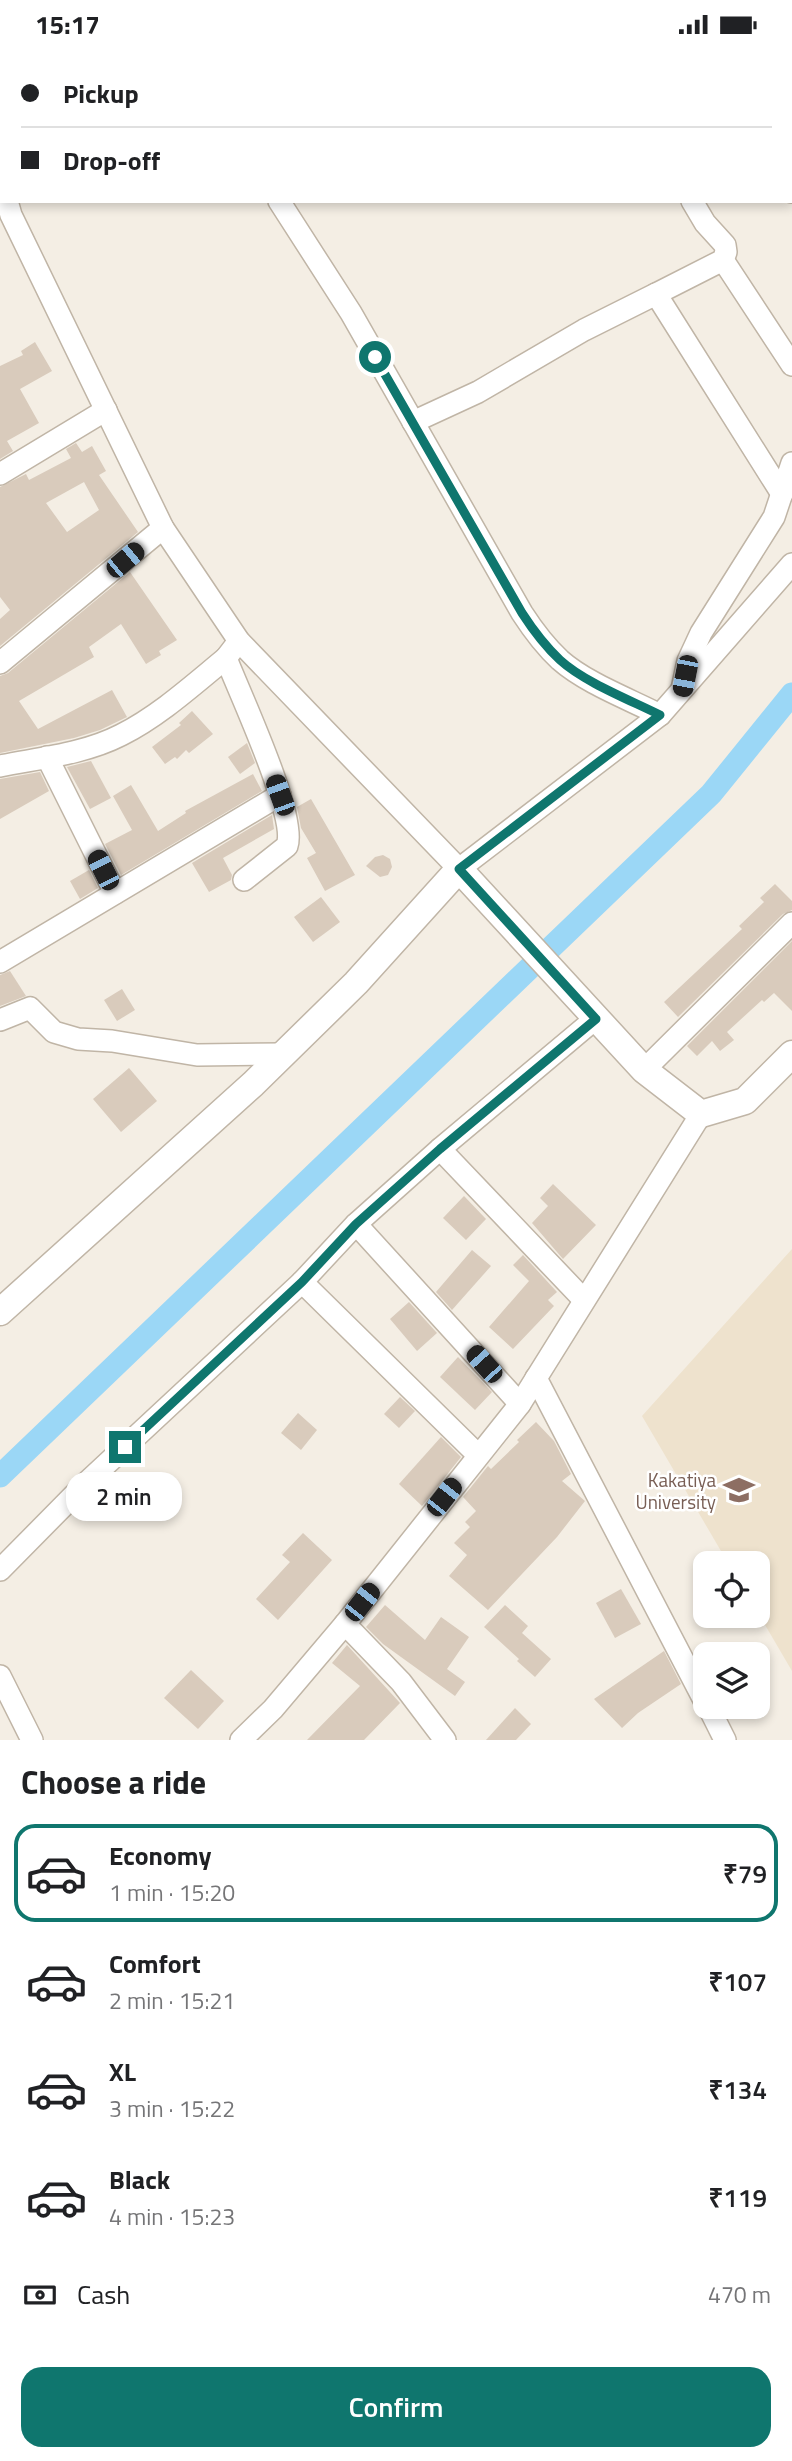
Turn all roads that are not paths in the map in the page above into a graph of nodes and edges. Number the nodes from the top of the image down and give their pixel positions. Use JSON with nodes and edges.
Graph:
{"nodes":[{"id":1,"x":8,"y":203,"type":"edge"},
{"id":2,"x":280,"y":203,"type":"edge"},
{"id":3,"x":693,"y":203,"type":"edge"},
{"id":4,"x":723,"y":260,"type":"junction"},
{"id":5,"x":656,"y":294,"type":"junction"},
{"id":6,"x":792,"y":365,"type":"edge"},
{"id":7,"x":106,"y":410,"type":"junction"},
{"id":8,"x":413,"y":422,"type":"junction"},
{"id":9,"x":792,"y":463,"type":"edge"},
{"id":10,"x":0,"y":474,"type":"edge"},
{"id":11,"x":782,"y":494,"type":"junction"},
{"id":12,"x":163,"y":528,"type":"junction"},
{"id":13,"x":792,"y":564,"type":"edge"},
{"id":14,"x":232,"y":650,"type":"junction"},
{"id":15,"x":0,"y":663,"type":"edge"},
{"id":16,"x":682,"y":690,"type":"junction"},
{"id":17,"x":660,"y":715,"type":"junction"},
{"id":18,"x":47,"y":757,"type":"junction"},
{"id":19,"x":0,"y":766,"type":"edge"},
{"id":20,"x":280,"y":795,"type":"junction"},
{"id":21,"x":459,"y":869,"type":"junction"},
{"id":22,"x":244,"y":880,"type":"dead end"},
{"id":23,"x":115,"y":893,"type":"junction"},
{"id":24,"x":792,"y":923,"type":"edge"},
{"id":25,"x":0,"y":962,"type":"edge"},
{"id":26,"x":588,"y":1011,"type":"junction"},
{"id":27,"x":0,"y":1020,"type":"edge"},
{"id":28,"x":281,"y":1054,"type":"junction"},
{"id":29,"x":792,"y":1054,"type":"edge"},
{"id":30,"x":644,"y":1070,"type":"junction"},
{"id":31,"x":701,"y":1114,"type":"junction"},
{"id":32,"x":440,"y":1149,"type":"junction"},
{"id":33,"x":356,"y":1224,"type":"junction"},
{"id":34,"x":302,"y":1282,"type":"junction"},
{"id":35,"x":584,"y":1300,"type":"junction"},
{"id":36,"x":0,"y":1312,"type":"edge"},
{"id":37,"x":536,"y":1378,"type":"junction"},
{"id":38,"x":520,"y":1404,"type":"junction"},
{"id":39,"x":478,"y":1455,"type":"junction"},
{"id":40,"x":0,"y":1570,"type":"edge"},
{"id":41,"x":345,"y":1623,"type":"junction"},
{"id":42,"x":0,"y":1676,"type":"edge"},
{"id":43,"x":693,"y":1679,"type":"edge"},
{"id":44,"x":714,"y":1719,"type":"edge"},
{"id":45,"x":32,"y":1740,"type":"edge"},
{"id":46,"x":241,"y":1740,"type":"edge"},
{"id":47,"x":445,"y":1740,"type":"edge"},
{"id":48,"x":725,"y":1740,"type":"edge"}],
"edges":[{"from":1,"to":7,"type":"street"},
{"from":2,"to":8,"type":"street"},
{"from":3,"to":4,"type":"street"},
{"from":4,"to":5,"type":"street"},
{"from":4,"to":6,"type":"street"},
{"from":5,"to":8,"type":"street"},
{"from":5,"to":11,"type":"street"},
{"from":7,"to":10,"type":"street"},
{"from":7,"to":12,"type":"street"},
{"from":8,"to":17,"type":"street"},
{"from":9,"to":11,"type":"street"},
{"from":11,"to":16,"type":"street"},
{"from":12,"to":14,"type":"street"},
{"from":12,"to":15,"type":"street"},
{"from":13,"to":16,"type":"street"},
{"from":14,"to":18,"type":"street"},
{"from":14,"to":20,"type":"street"},
{"from":14,"to":21,"type":"street"},
{"from":16,"to":17,"type":"street"},
{"from":17,"to":21,"type":"street"},
{"from":18,"to":19,"type":"street"},
{"from":18,"to":23,"type":"street"},
{"from":20,"to":22,"type":"street"},
{"from":20,"to":23,"type":"street"},
{"from":21,"to":26,"type":"street"},
{"from":21,"to":28,"type":"street"},
{"from":23,"to":25,"type":"street"},
{"from":24,"to":30,"type":"street"},
{"from":26,"to":30,"type":"street"},
{"from":26,"to":32,"type":"street"},
{"from":27,"to":28,"type":"street"},
{"from":28,"to":36,"type":"street"},
{"from":29,"to":31,"type":"street"},
{"from":30,"to":31,"type":"street"},
{"from":31,"to":35,"type":"street"},
{"from":32,"to":33,"type":"street"},
{"from":32,"to":35,"type":"street"},
{"from":33,"to":34,"type":"street"},
{"from":33,"to":38,"type":"street"},
{"from":34,"to":39,"type":"street"},
{"from":34,"to":40,"type":"street"},
{"from":35,"to":37,"type":"street"},
{"from":37,"to":38,"type":"street"},
{"from":37,"to":43,"type":"street"},
{"from":38,"to":39,"type":"street"},
{"from":39,"to":41,"type":"street"},
{"from":41,"to":46,"type":"street"},
{"from":41,"to":47,"type":"street"},
{"from":42,"to":45,"type":"street"},
{"from":44,"to":48,"type":"street"}]}
